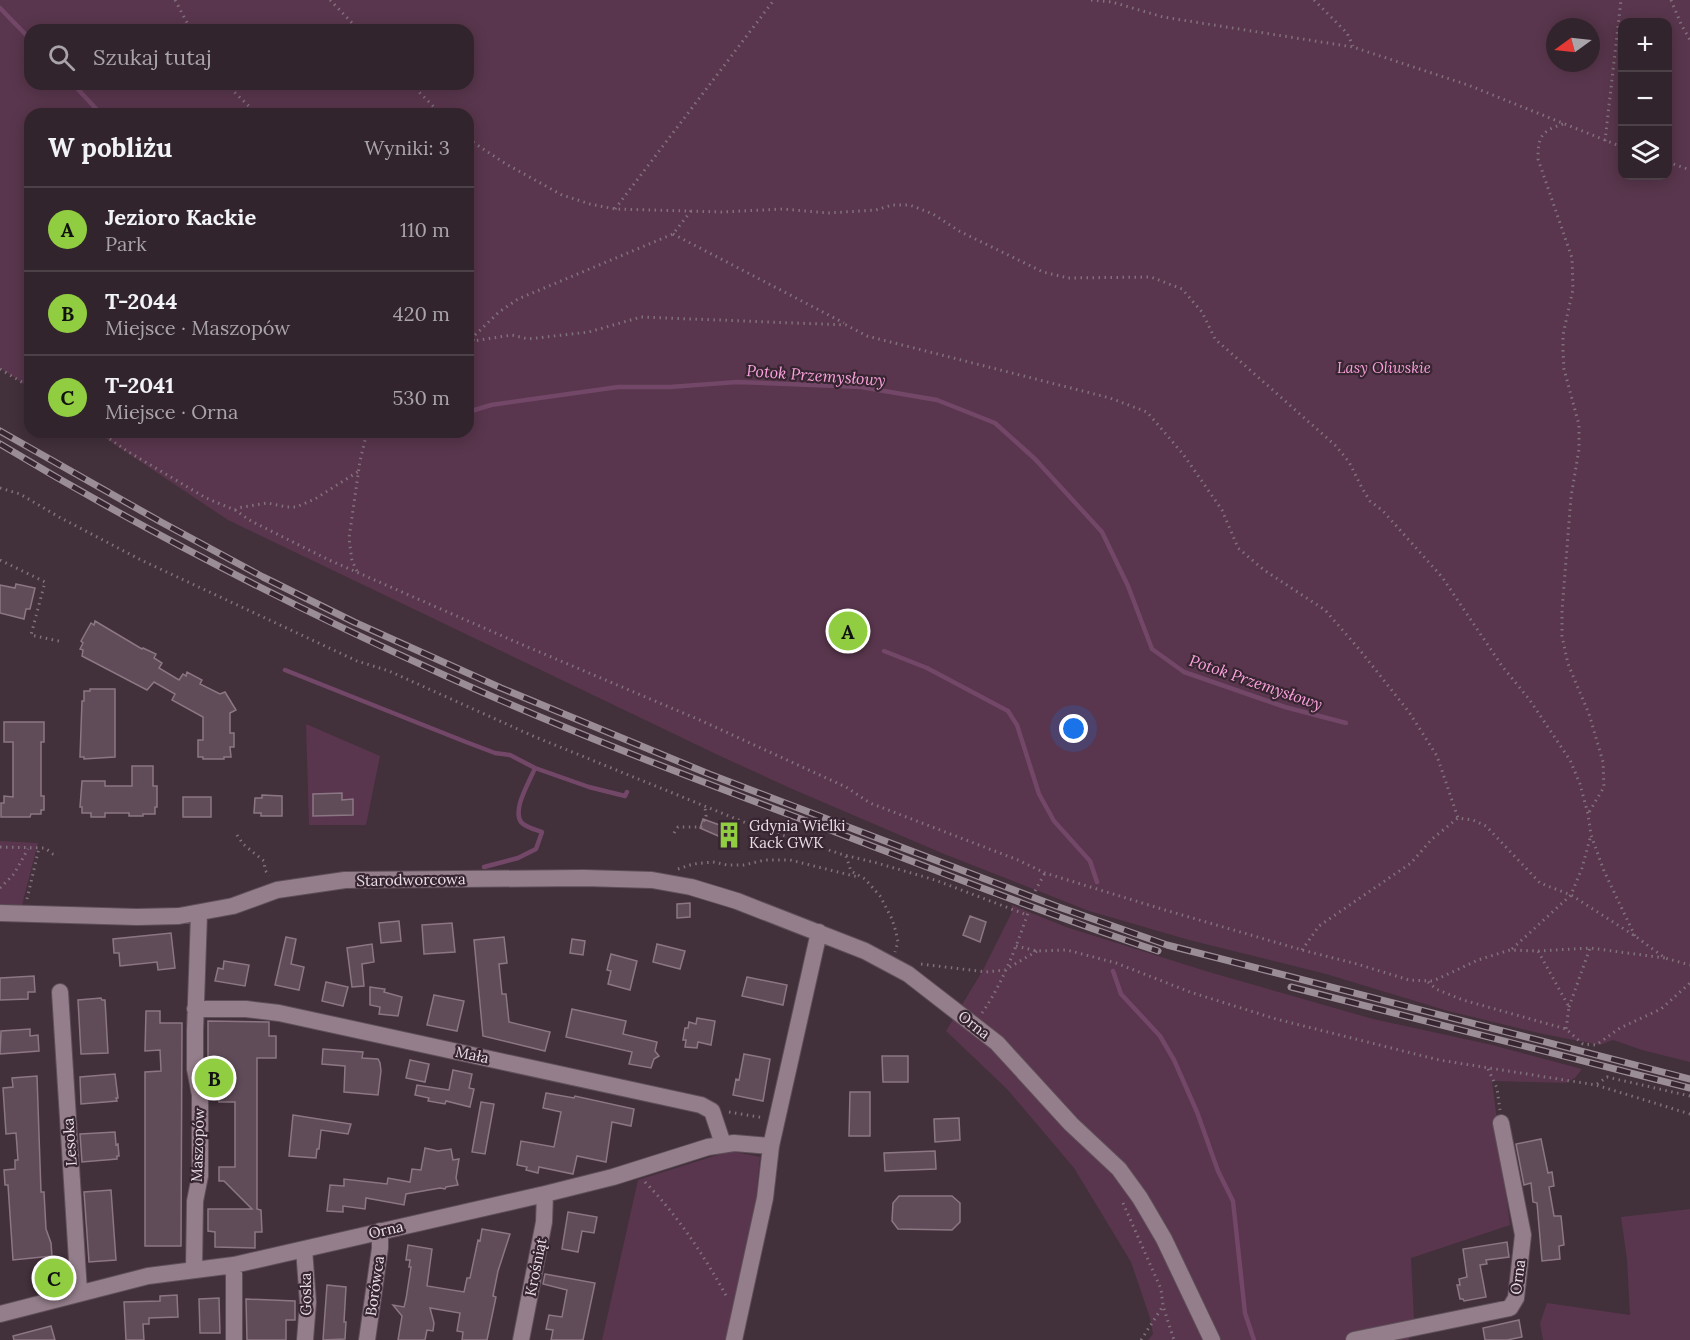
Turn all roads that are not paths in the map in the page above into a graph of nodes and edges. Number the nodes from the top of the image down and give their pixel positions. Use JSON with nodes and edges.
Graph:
{"nodes":[{"id":1,"x":0,"y":912,"type":"edge"},
{"id":2,"x":199,"y":914,"type":"junction"},
{"id":3,"x":819,"y":932,"type":"junction"},
{"id":4,"x":60,"y":992,"type":"dead end"},
{"id":5,"x":195,"y":1009,"type":"junction"},
{"id":6,"x":1501,"y":1123,"type":"road end"},
{"id":7,"x":723,"y":1144,"type":"junction"},
{"id":8,"x":771,"y":1146,"type":"junction"},
{"id":9,"x":545,"y":1194,"type":"junction"},
{"id":10,"x":380,"y":1231,"type":"junction"},
{"id":11,"x":304,"y":1249,"type":"junction"},
{"id":12,"x":234,"y":1265,"type":"junction"},
{"id":13,"x":194,"y":1269,"type":"junction"},
{"id":14,"x":79,"y":1292,"type":"junction"},
{"id":15,"x":0,"y":1314,"type":"edge"},
{"id":16,"x":234,"y":1340,"type":"edge"},
{"id":17,"x":305,"y":1340,"type":"edge"},
{"id":18,"x":367,"y":1340,"type":"edge"},
{"id":19,"x":521,"y":1340,"type":"edge"},
{"id":20,"x":734,"y":1340,"type":"edge"},
{"id":21,"x":1212,"y":1340,"type":"edge"},
{"id":22,"x":1354,"y":1340,"type":"edge"}],
"edges":[{"from":1,"to":2,"type":"street","name":"Starodworcowa"},
{"from":2,"to":3,"type":"street","name":"Starodworcowa"},
{"from":2,"to":5,"type":"street","name":"Maszopów"},
{"from":3,"to":8,"type":"street"},
{"from":3,"to":21,"type":"street","name":"Orna"},
{"from":4,"to":14,"type":"street","name":"Lesoka"},
{"from":5,"to":7,"type":"street","name":"Mała"},
{"from":5,"to":13,"type":"street","name":"Maszopów"},
{"from":6,"to":22,"type":"street","name":"Orna"},
{"from":7,"to":8,"type":"street","name":"Orna"},
{"from":7,"to":9,"type":"street","name":"Orna"},
{"from":8,"to":20,"type":"street"},
{"from":9,"to":10,"type":"street","name":"Orna"},
{"from":9,"to":19,"type":"street","name":"Krośniąt"},
{"from":10,"to":11,"type":"street","name":"Orna"},
{"from":10,"to":18,"type":"street","name":"Borówca"},
{"from":11,"to":12,"type":"street","name":"Orna"},
{"from":11,"to":17,"type":"street","name":"Goska"},
{"from":12,"to":13,"type":"street","name":"Orna"},
{"from":12,"to":16,"type":"street"},
{"from":13,"to":14,"type":"street","name":"Orna"},
{"from":14,"to":15,"type":"street","name":"Orna"}]}
